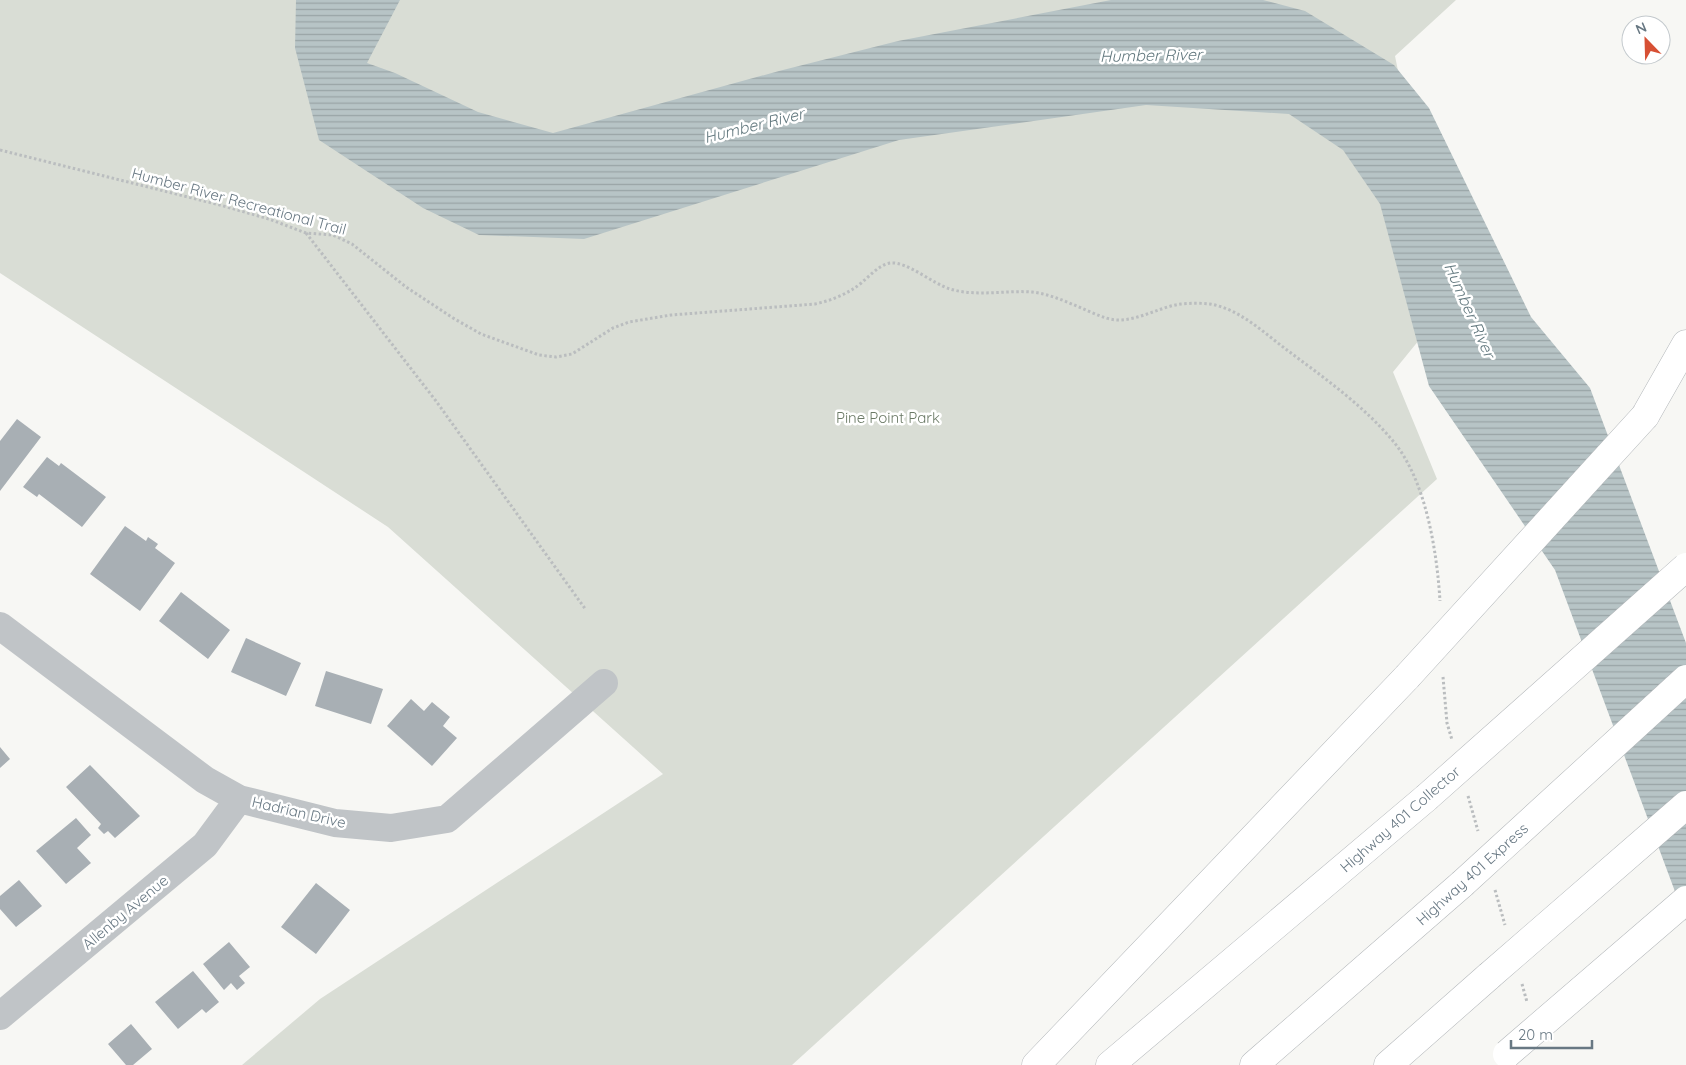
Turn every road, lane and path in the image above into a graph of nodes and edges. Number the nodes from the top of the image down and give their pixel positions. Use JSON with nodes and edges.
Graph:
{"nodes":[{"id":1,"x":0,"y":150,"type":"edge"},
{"id":2,"x":306,"y":233,"type":"junction"},
{"id":3,"x":1686,"y":344,"type":"edge"},
{"id":4,"x":1686,"y":567,"type":"edge"},
{"id":5,"x":586,"y":610,"type":"dead end"},
{"id":6,"x":1440,"y":611,"type":"dead end"},
{"id":7,"x":0,"y":626,"type":"edge"},
{"id":8,"x":1443,"y":668,"type":"dead end"},
{"id":9,"x":1686,"y":679,"type":"edge"},
{"id":10,"x":604,"y":684,"type":"dead end"},
{"id":11,"x":1452,"y":742,"type":"dead end"},
{"id":12,"x":1466,"y":790,"type":"dead end"},
{"id":13,"x":239,"y":798,"type":"junction"},
{"id":14,"x":1686,"y":805,"type":"edge"},
{"id":15,"x":1480,"y":837,"type":"dead end"},
{"id":16,"x":1493,"y":885,"type":"dead end"},
{"id":17,"x":1686,"y":900,"type":"edge"},
{"id":18,"x":1507,"y":932,"type":"dead end"},
{"id":19,"x":1520,"y":980,"type":"dead end"},
{"id":20,"x":1529,"y":1008,"type":"dead end"},
{"id":21,"x":0,"y":1016,"type":"edge"},
{"id":22,"x":1501,"y":1060,"type":"edge"},
{"id":23,"x":1036,"y":1065,"type":"edge"},
{"id":24,"x":1110,"y":1065,"type":"edge"},
{"id":25,"x":1254,"y":1065,"type":"edge"},
{"id":26,"x":1388,"y":1065,"type":"edge"}],
"edges":[{"from":1,"to":2,"type":"path","name":"Humber River Recreational Trail"},
{"from":2,"to":5,"type":"path"},
{"from":2,"to":6,"type":"path","name":"Humber River Recreational Trail"},
{"from":3,"to":23,"type":"highway","bridge":true},
{"from":4,"to":24,"type":"highway","name":"Highway 401 Collector","bridge":true},
{"from":7,"to":13,"type":"street","name":"Hadrian Drive"},
{"from":8,"to":11,"type":"path"},
{"from":9,"to":25,"type":"highway","name":"Highway 401 Express","bridge":true},
{"from":10,"to":13,"type":"street","name":"Hadrian Drive"},
{"from":12,"to":15,"type":"path"},
{"from":13,"to":21,"type":"street","name":"Allenby Avenue"},
{"from":14,"to":26,"type":"highway","bridge":true},
{"from":16,"to":18,"type":"path"},
{"from":17,"to":22,"type":"highway","bridge":true},
{"from":19,"to":20,"type":"path"}]}
